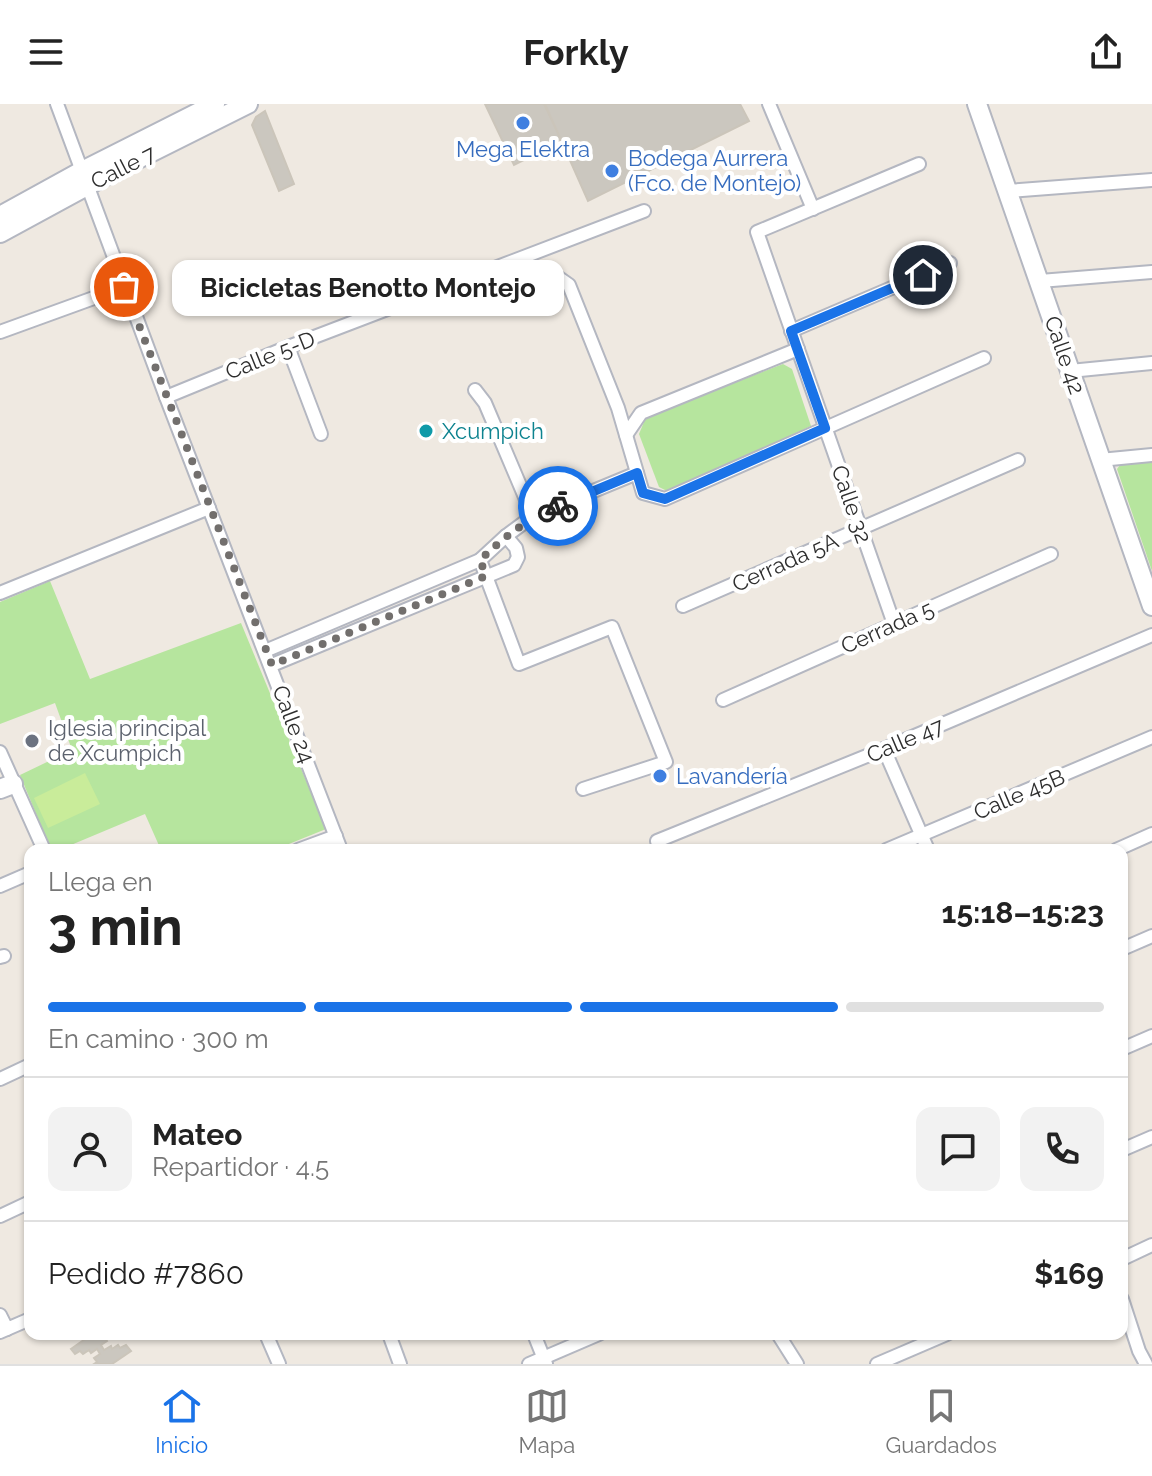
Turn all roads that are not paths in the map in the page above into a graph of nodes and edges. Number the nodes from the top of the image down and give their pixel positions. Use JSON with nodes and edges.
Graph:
{"nodes":[{"id":1,"x":57,"y":104,"type":"edge"},
{"id":2,"x":215,"y":104,"type":"edge"},
{"id":3,"x":248,"y":104,"type":"edge"},
{"id":4,"x":769,"y":104,"type":"edge"},
{"id":5,"x":977,"y":104,"type":"edge"},
{"id":6,"x":919,"y":164,"type":"dead end"},
{"id":7,"x":85,"y":178,"type":"junction"},
{"id":8,"x":1152,"y":180,"type":"edge"},
{"id":9,"x":1008,"y":191,"type":"junction"},
{"id":10,"x":813,"y":209,"type":"junction"},
{"id":11,"x":644,"y":211,"type":"dead end"},
{"id":12,"x":0,"y":216,"type":"edge"},
{"id":13,"x":0,"y":233,"type":"edge"},
{"id":14,"x":950,"y":263,"type":"dead end"},
{"id":15,"x":1152,"y":272,"type":"edge"},
{"id":16,"x":552,"y":273,"type":"dead end"},
{"id":17,"x":1040,"y":281,"type":"junction"},
{"id":18,"x":124,"y":287,"type":"junction"},
{"id":19,"x":791,"y":331,"type":"junction"},
{"id":20,"x":0,"y":332,"type":"edge"},
{"id":21,"x":288,"y":347,"type":"junction"},
{"id":22,"x":798,"y":349,"type":"junction"},
{"id":23,"x":984,"y":358,"type":"dead end"},
{"id":24,"x":1152,"y":363,"type":"edge"},
{"id":25,"x":1070,"y":371,"type":"junction"},
{"id":26,"x":475,"y":390,"type":"dead end"},
{"id":27,"x":166,"y":397,"type":"junction"},
{"id":28,"x":825,"y":428,"type":"junction"},
{"id":29,"x":321,"y":434,"type":"dead end"},
{"id":30,"x":626,"y":435,"type":"junction"},
{"id":31,"x":1152,"y":455,"type":"edge"},
{"id":32,"x":1018,"y":460,"type":"dead end"},
{"id":33,"x":1100,"y":460,"type":"junction"},
{"id":34,"x":637,"y":473,"type":"junction"},
{"id":35,"x":209,"y":508,"type":"junction"},
{"id":36,"x":533,"y":516,"type":"junction"},
{"id":37,"x":861,"y":529,"type":"junction"},
{"id":38,"x":506,"y":536,"type":"junction"},
{"id":39,"x":1051,"y":554,"type":"dead end"},
{"id":40,"x":480,"y":560,"type":"junction"},
{"id":41,"x":486,"y":576,"type":"junction"},
{"id":42,"x":0,"y":593,"type":"edge"},
{"id":43,"x":683,"y":606,"type":"dead end"},
{"id":44,"x":1152,"y":606,"type":"edge"},
{"id":45,"x":894,"y":624,"type":"junction"},
{"id":46,"x":1152,"y":635,"type":"edge"},
{"id":47,"x":265,"y":651,"type":"junction"},
{"id":48,"x":272,"y":665,"type":"junction"},
{"id":49,"x":723,"y":700,"type":"dead end"},
{"id":50,"x":1152,"y":737,"type":"edge"},
{"id":51,"x":884,"y":749,"type":"junction"},
{"id":52,"x":0,"y":752,"type":"edge"},
{"id":53,"x":7,"y":786,"type":"edge"},
{"id":54,"x":583,"y":789,"type":"dead end"},
{"id":55,"x":1152,"y":834,"type":"edge"},
{"id":56,"x":922,"y":835,"type":"junction"},
{"id":57,"x":336,"y":836,"type":"junction"},
{"id":58,"x":41,"y":844,"type":"edge"},
{"id":59,"x":314,"y":844,"type":"edge"},
{"id":60,"x":339,"y":844,"type":"edge"},
{"id":61,"x":663,"y":844,"type":"edge"},
{"id":62,"x":900,"y":844,"type":"edge"},
{"id":63,"x":926,"y":844,"type":"edge"},
{"id":64,"x":1128,"y":845,"type":"edge"},
{"id":65,"x":24,"y":876,"type":"edge"},
{"id":66,"x":0,"y":886,"type":"edge"},
{"id":67,"x":1152,"y":936,"type":"edge"},
{"id":68,"x":1128,"y":946,"type":"edge"},
{"id":69,"x":1152,"y":1036,"type":"edge"},
{"id":70,"x":1128,"y":1046,"type":"edge"},
{"id":71,"x":24,"y":1068,"type":"edge"},
{"id":72,"x":0,"y":1079,"type":"edge"},
{"id":73,"x":1152,"y":1137,"type":"edge"},
{"id":74,"x":1128,"y":1147,"type":"edge"},
{"id":75,"x":24,"y":1205,"type":"edge"},
{"id":76,"x":0,"y":1216,"type":"edge"},
{"id":77,"x":1152,"y":1245,"type":"edge"},
{"id":78,"x":1128,"y":1256,"type":"edge"},
{"id":79,"x":0,"y":1315,"type":"edge"},
{"id":80,"x":1128,"y":1317,"type":"edge"},
{"id":81,"x":24,"y":1322,"type":"edge"},
{"id":82,"x":3,"y":1331,"type":"edge"},
{"id":83,"x":269,"y":1340,"type":"edge"},
{"id":84,"x":391,"y":1340,"type":"edge"},
{"id":85,"x":536,"y":1340,"type":"edge"},
{"id":86,"x":587,"y":1340,"type":"edge"},
{"id":87,"x":782,"y":1340,"type":"edge"},
{"id":88,"x":933,"y":1340,"type":"edge"},
{"id":89,"x":544,"y":1361,"type":"edge"},
{"id":90,"x":279,"y":1364,"type":"edge"},
{"id":91,"x":400,"y":1364,"type":"edge"},
{"id":92,"x":529,"y":1364,"type":"edge"},
{"id":93,"x":797,"y":1364,"type":"edge"},
{"id":94,"x":877,"y":1364,"type":"edge"},
{"id":95,"x":1146,"y":1364,"type":"edge"}],
"edges":[{"from":1,"to":7,"type":"street","name":"Calle 24"},
{"from":2,"to":7,"type":"street"},
{"from":3,"to":7,"type":"street","name":"Calle 7"},
{"from":4,"to":10,"type":"street"},
{"from":5,"to":9,"type":"street","name":"Calle 42"},
{"from":6,"to":10,"type":"street"},
{"from":7,"to":12,"type":"street"},
{"from":7,"to":13,"type":"street","name":"Calle 7"},
{"from":7,"to":18,"type":"street","name":"Calle 24"},
{"from":8,"to":9,"type":"street"},
{"from":9,"to":17,"type":"street","name":"Calle 42"},
{"from":10,"to":19,"type":"street","name":"Calle 32"},
{"from":11,"to":21,"type":"street","name":"Calle 5-D"},
{"from":14,"to":19,"type":"street"},
{"from":15,"to":17,"type":"street"},
{"from":16,"to":30,"type":"street"},
{"from":17,"to":25,"type":"street","name":"Calle 42"},
{"from":18,"to":20,"type":"street"},
{"from":18,"to":27,"type":"street","name":"Calle 24"},
{"from":19,"to":22,"type":"street","name":"Calle 32"},
{"from":21,"to":27,"type":"street","name":"Calle 5-D"},
{"from":21,"to":29,"type":"street"},
{"from":22,"to":28,"type":"street","name":"Calle 32"},
{"from":22,"to":30,"type":"street"},
{"from":23,"to":28,"type":"street"},
{"from":24,"to":25,"type":"street"},
{"from":25,"to":33,"type":"street","name":"Calle 42"},
{"from":26,"to":36,"type":"street"},
{"from":27,"to":35,"type":"street","name":"Calle 24"},
{"from":28,"to":34,"type":"street"},
{"from":28,"to":37,"type":"street","name":"Calle 32"},
{"from":30,"to":34,"type":"street"},
{"from":31,"to":33,"type":"street"},
{"from":32,"to":37,"type":"street","name":"Cerrada 5A"},
{"from":33,"to":44,"type":"street","name":"Calle 42"},
{"from":34,"to":36,"type":"street"},
{"from":35,"to":42,"type":"street"},
{"from":35,"to":47,"type":"street","name":"Calle 24"},
{"from":36,"to":38,"type":"street"},
{"from":37,"to":43,"type":"street","name":"Cerrada 5A"},
{"from":37,"to":45,"type":"street","name":"Calle 32"},
{"from":38,"to":40,"type":"street"},
{"from":38,"to":41,"type":"street"},
{"from":39,"to":45,"type":"street","name":"Cerrada 5"},
{"from":40,"to":41,"type":"street"},
{"from":40,"to":47,"type":"street"},
{"from":41,"to":48,"type":"street"},
{"from":41,"to":54,"type":"street"},
{"from":45,"to":49,"type":"street","name":"Cerrada 5"},
{"from":46,"to":51,"type":"street","name":"Calle 47"},
{"from":47,"to":48,"type":"street","name":"Calle 24"},
{"from":48,"to":57,"type":"street","name":"Calle 24"},
{"from":50,"to":56,"type":"street","name":"Calle 45B"},
{"from":51,"to":56,"type":"street"},
{"from":51,"to":61,"type":"street","name":"Calle 47"},
{"from":52,"to":53,"type":"street"},
{"from":53,"to":58,"type":"street"},
{"from":55,"to":64,"type":"street"},
{"from":56,"to":62,"type":"street","name":"Calle 45B"},
{"from":56,"to":63,"type":"street"},
{"from":57,"to":59,"type":"street"},
{"from":57,"to":60,"type":"street","name":"Calle 24"},
{"from":65,"to":66,"type":"street"},
{"from":67,"to":68,"type":"street"},
{"from":69,"to":70,"type":"street"},
{"from":71,"to":72,"type":"street"},
{"from":73,"to":74,"type":"street"},
{"from":75,"to":76,"type":"street"},
{"from":77,"to":78,"type":"street"},
{"from":79,"to":82,"type":"street"},
{"from":80,"to":95,"type":"street"},
{"from":81,"to":82,"type":"street"},
{"from":83,"to":90,"type":"street"},
{"from":84,"to":91,"type":"street"},
{"from":85,"to":89,"type":"street"},
{"from":86,"to":89,"type":"street"},
{"from":87,"to":93,"type":"street"},
{"from":88,"to":94,"type":"street"},
{"from":89,"to":92,"type":"street"}]}
